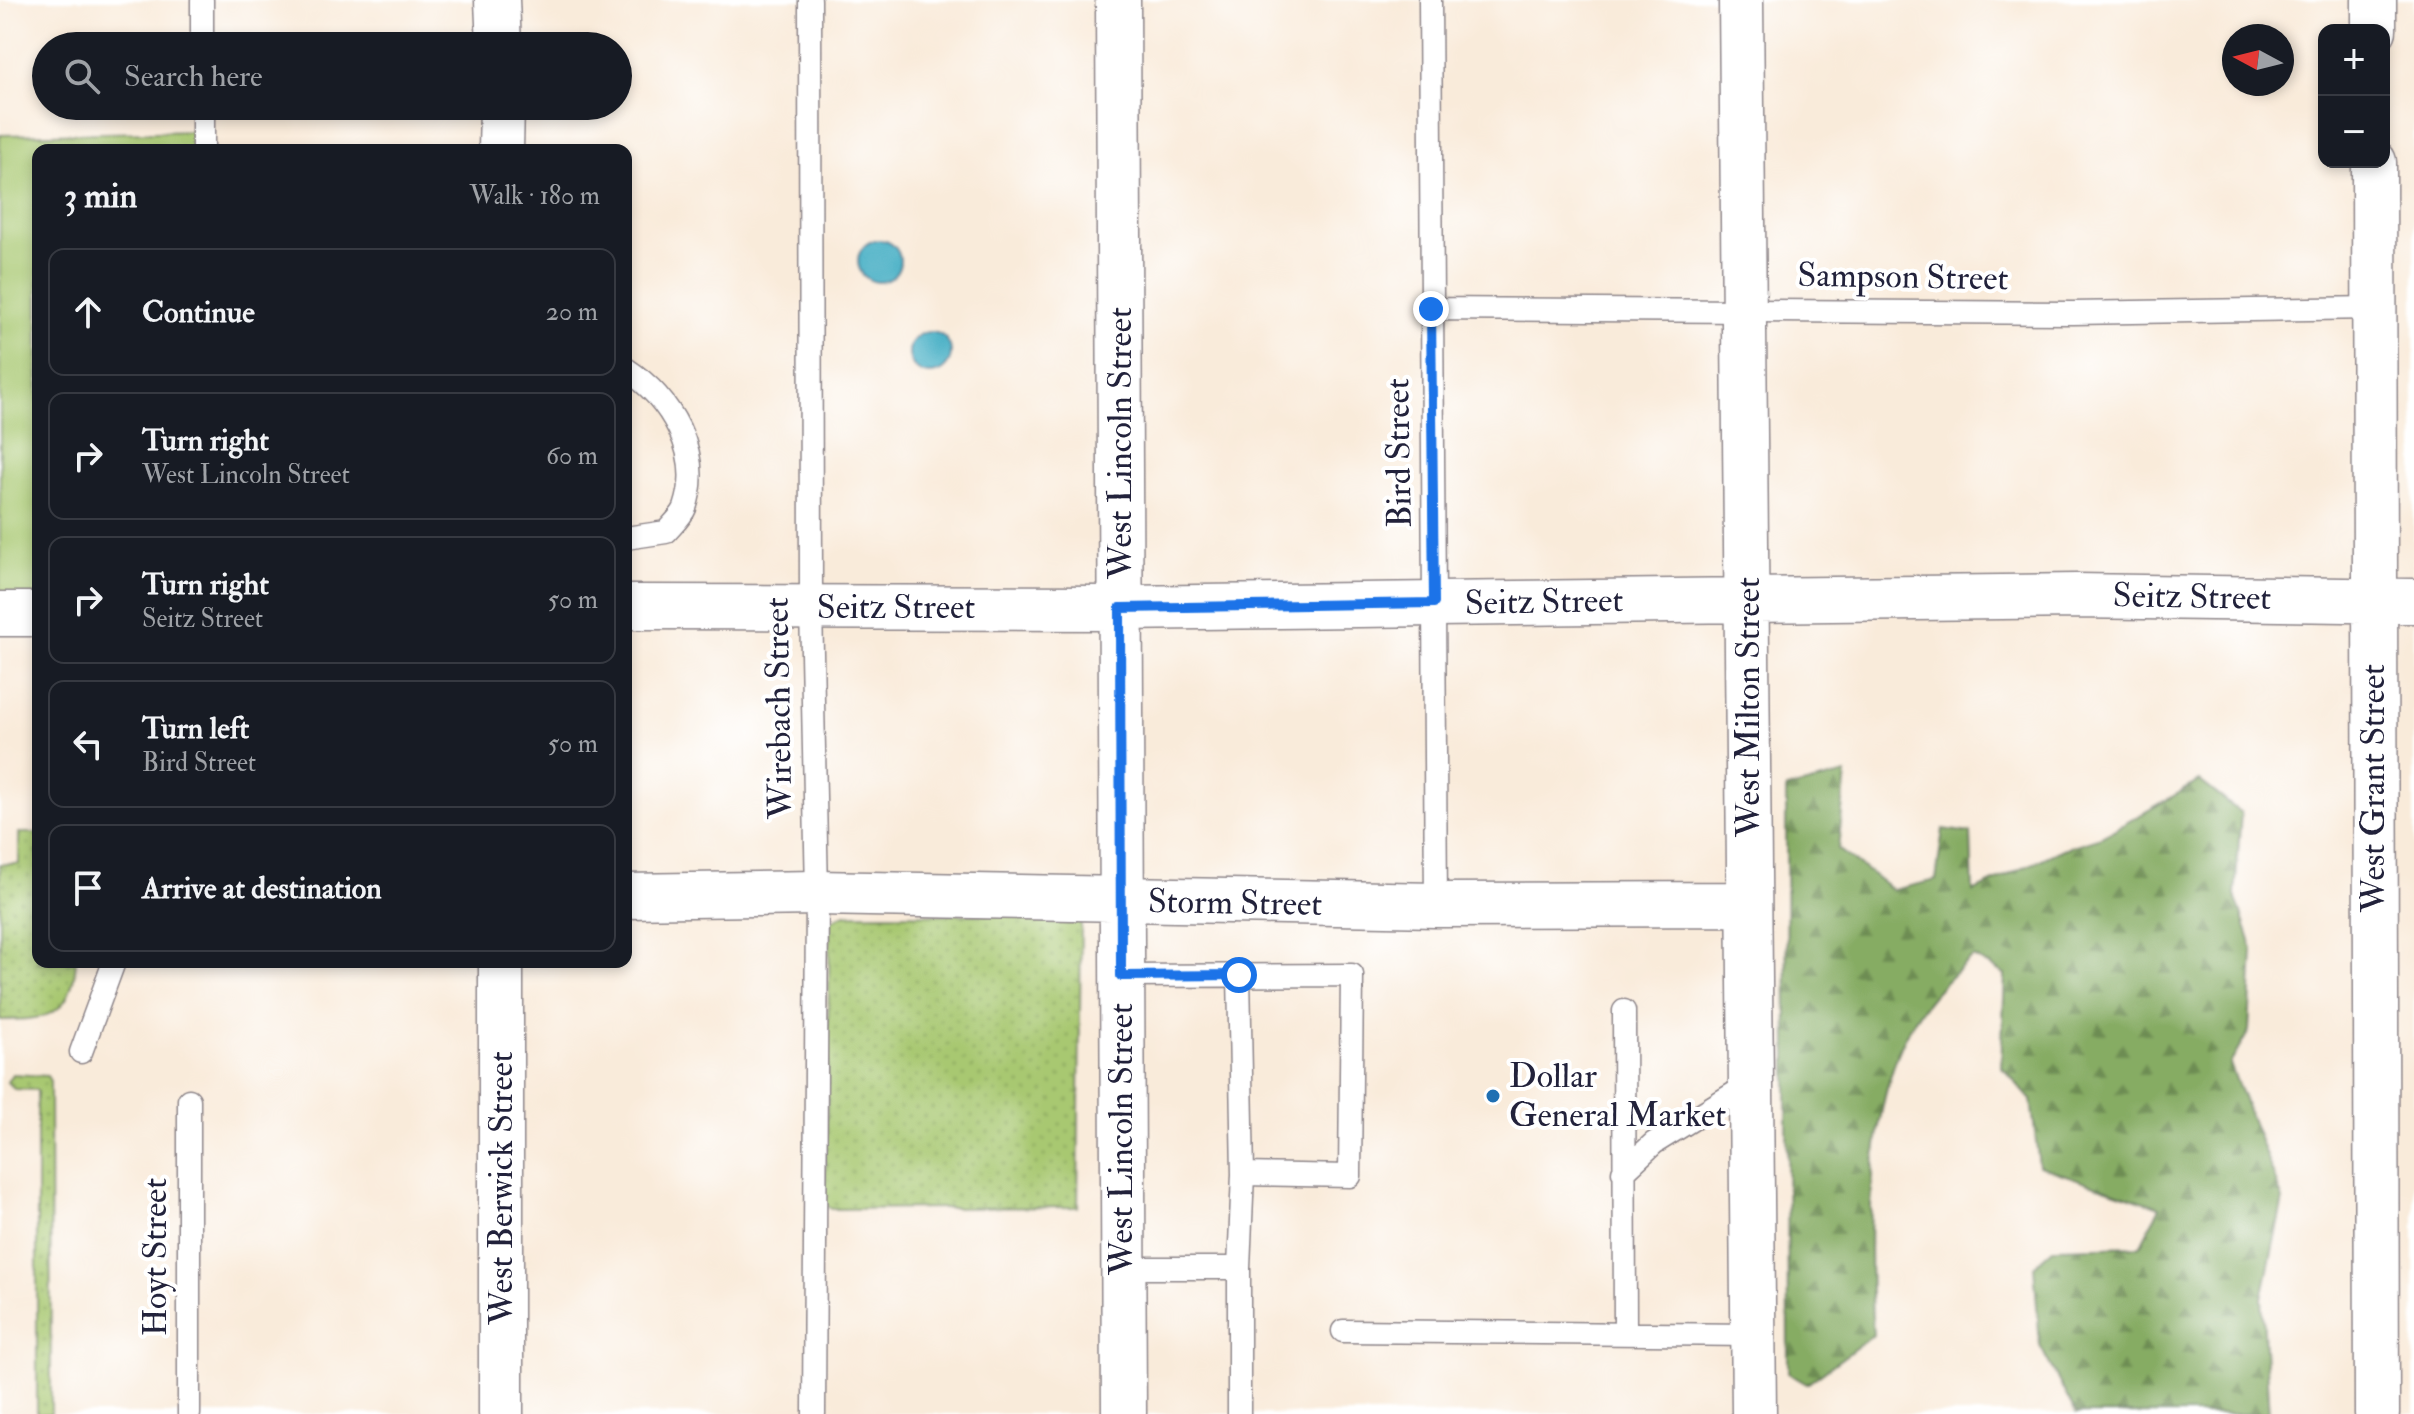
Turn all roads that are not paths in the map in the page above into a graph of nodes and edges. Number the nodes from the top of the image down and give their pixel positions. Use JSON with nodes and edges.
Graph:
{"nodes":[{"id":1,"x":202,"y":0,"type":"edge"},
{"id":2,"x":497,"y":0,"type":"edge"},
{"id":3,"x":810,"y":0,"type":"edge"},
{"id":4,"x":1118,"y":0,"type":"edge"},
{"id":5,"x":1430,"y":0,"type":"edge"},
{"id":6,"x":1741,"y":0,"type":"edge"},
{"id":7,"x":2374,"y":0,"type":"edge"},
{"id":8,"x":2374,"y":24,"type":"edge"},
{"id":9,"x":202,"y":32,"type":"edge"},
{"id":10,"x":498,"y":32,"type":"edge"},
{"id":11,"x":203,"y":120,"type":"edge"},
{"id":12,"x":502,"y":120,"type":"edge"},
{"id":13,"x":203,"y":144,"type":"edge"},
{"id":14,"x":501,"y":144,"type":"edge"},
{"id":15,"x":2374,"y":168,"type":"edge"},
{"id":16,"x":2374,"y":308,"type":"junction"},
{"id":17,"x":1431,"y":309,"type":"junction"},
{"id":18,"x":1743,"y":309,"type":"junction"},
{"id":19,"x":632,"y":373,"type":"edge"},
{"id":20,"x":632,"y":537,"type":"edge"},
{"id":21,"x":1748,"y":600,"type":"junction"},
{"id":22,"x":2393,"y":601,"type":"edge"},
{"id":23,"x":1434,"y":603,"type":"junction"},
{"id":24,"x":811,"y":606,"type":"junction"},
{"id":25,"x":632,"y":607,"type":"edge"},
{"id":26,"x":1120,"y":608,"type":"junction"},
{"id":27,"x":0,"y":614,"type":"edge"},
{"id":28,"x":32,"y":614,"type":"edge"},
{"id":29,"x":817,"y":893,"type":"junction"},
{"id":30,"x":632,"y":896,"type":"edge"},
{"id":31,"x":1120,"y":902,"type":"junction"},
{"id":32,"x":1749,"y":904,"type":"junction"},
{"id":33,"x":1436,"y":905,"type":"junction"},
{"id":34,"x":112,"y":968,"type":"edge"},
{"id":35,"x":501,"y":968,"type":"edge"},
{"id":36,"x":1239,"y":975,"type":"junction"},
{"id":37,"x":1121,"y":976,"type":"junction"},
{"id":38,"x":1624,"y":1011,"type":"dead end"},
{"id":39,"x":81,"y":1052,"type":"dead end"},
{"id":40,"x":1751,"y":1083,"type":"junction"},
{"id":41,"x":189,"y":1100,"type":"dead end"},
{"id":42,"x":1623,"y":1172,"type":"junction"},
{"id":43,"x":1243,"y":1174,"type":"junction"},
{"id":44,"x":1122,"y":1268,"type":"junction"},
{"id":45,"x":1239,"y":1268,"type":"junction"},
{"id":46,"x":1343,"y":1331,"type":"dead end"},
{"id":47,"x":1625,"y":1334,"type":"junction"},
{"id":48,"x":1754,"y":1335,"type":"junction"},
{"id":49,"x":189,"y":1414,"type":"edge"},
{"id":50,"x":501,"y":1414,"type":"edge"},
{"id":51,"x":814,"y":1414,"type":"edge"},
{"id":52,"x":1124,"y":1414,"type":"edge"},
{"id":53,"x":1239,"y":1414,"type":"edge"},
{"id":54,"x":1754,"y":1414,"type":"edge"},
{"id":55,"x":2377,"y":1414,"type":"edge"}],
"edges":[{"from":1,"to":9,"type":"lane"},
{"from":2,"to":10,"type":"street"},
{"from":3,"to":24,"type":"lane","name":"Wirebach Street"},
{"from":4,"to":26,"type":"street","name":"West Lincoln Street"},
{"from":5,"to":17,"type":"lane","name":"Bird Street"},
{"from":6,"to":18,"type":"street","name":"West Milton Street"},
{"from":7,"to":8,"type":"street"},
{"from":11,"to":13,"type":"lane"},
{"from":12,"to":14,"type":"street"},
{"from":15,"to":16,"type":"street","name":"West Grant Street"},
{"from":16,"to":18,"type":"lane","name":"Sampson Street"},
{"from":16,"to":22,"type":"street","name":"West Grant Street"},
{"from":17,"to":18,"type":"lane","name":"Sampson Street"},
{"from":17,"to":23,"type":"lane","name":"Bird Street"},
{"from":18,"to":21,"type":"street","name":"West Milton Street"},
{"from":19,"to":20,"type":"lane"},
{"from":21,"to":22,"type":"street","name":"Seitz Street"},
{"from":21,"to":23,"type":"street","name":"Seitz Street"},
{"from":21,"to":32,"type":"street","name":"West Milton Street"},
{"from":22,"to":55,"type":"street","name":"West Grant Street"},
{"from":23,"to":26,"type":"street","name":"Seitz Street"},
{"from":23,"to":33,"type":"lane","name":"Bird Street"},
{"from":24,"to":25,"type":"street","name":"Seitz Street"},
{"from":24,"to":26,"type":"street","name":"Seitz Street"},
{"from":24,"to":29,"type":"lane","name":"Wirebach Street"},
{"from":26,"to":31,"type":"street","name":"West Lincoln Street"},
{"from":27,"to":28,"type":"street"},
{"from":29,"to":30,"type":"street","name":"Storm Street"},
{"from":29,"to":31,"type":"street","name":"Storm Street"},
{"from":29,"to":51,"type":"lane","name":"Wirebach Street"},
{"from":31,"to":33,"type":"street","name":"Storm Street"},
{"from":31,"to":37,"type":"street","name":"West Lincoln Street"},
{"from":32,"to":33,"type":"street","name":"Storm Street"},
{"from":32,"to":40,"type":"street","name":"West Milton Street"},
{"from":34,"to":39,"type":"lane"},
{"from":35,"to":50,"type":"street","name":"West Berwick Street"},
{"from":36,"to":37,"type":"lane"},
{"from":36,"to":43,"type":"lane"},
{"from":36,"to":43,"type":"lane"},
{"from":37,"to":44,"type":"street","name":"West Lincoln Street"},
{"from":38,"to":42,"type":"lane"},
{"from":40,"to":42,"type":"lane"},
{"from":40,"to":48,"type":"street","name":"West Milton Street"},
{"from":41,"to":49,"type":"lane","name":"Hoyt Street"},
{"from":42,"to":47,"type":"lane"},
{"from":43,"to":45,"type":"lane"},
{"from":44,"to":45,"type":"lane"},
{"from":44,"to":52,"type":"street","name":"West Lincoln Street"},
{"from":45,"to":53,"type":"lane"},
{"from":46,"to":47,"type":"lane"},
{"from":47,"to":48,"type":"lane"},
{"from":48,"to":54,"type":"street","name":"West Milton Street"}]}
